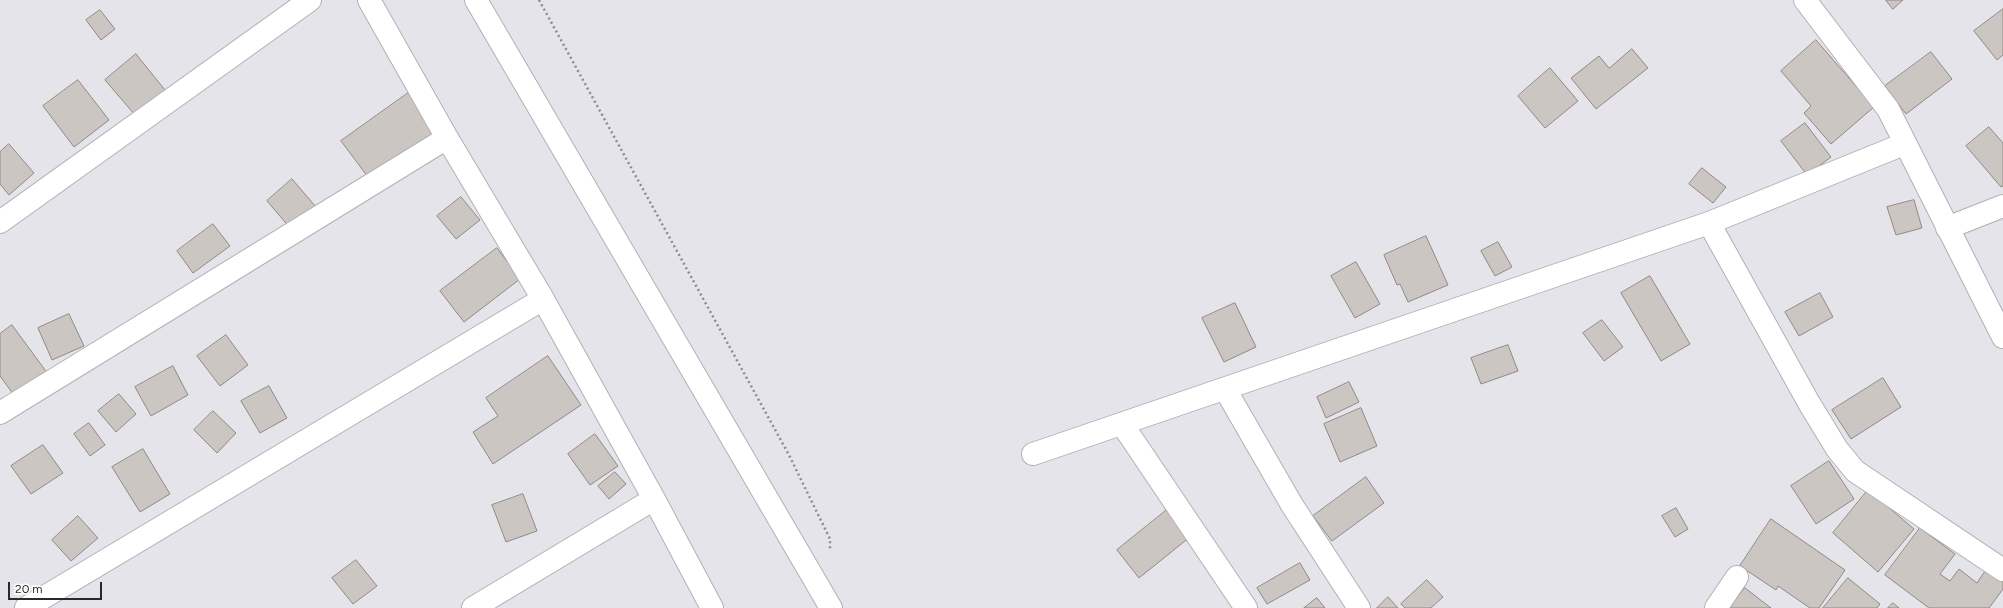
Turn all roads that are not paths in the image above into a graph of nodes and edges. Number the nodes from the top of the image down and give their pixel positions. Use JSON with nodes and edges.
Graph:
{"nodes":[{"id":1,"x":310,"y":0,"type":"edge"},
{"id":2,"x":369,"y":0,"type":"edge"},
{"id":3,"x":476,"y":0,"type":"edge"},
{"id":4,"x":1805,"y":0,"type":"edge"},
{"id":5,"x":447,"y":138,"type":"junction"},
{"id":6,"x":1904,"y":144,"type":"junction"},
{"id":7,"x":2003,"y":206,"type":"edge"},
{"id":8,"x":0,"y":222,"type":"edge"},
{"id":9,"x":1709,"y":223,"type":"junction"},
{"id":10,"x":1947,"y":228,"type":"junction"},
{"id":11,"x":543,"y":299,"type":"junction"},
{"id":12,"x":2003,"y":337,"type":"edge"},
{"id":13,"x":1225,"y":389,"type":"junction"},
{"id":14,"x":0,"y":413,"type":"edge"},
{"id":15,"x":1122,"y":424,"type":"junction"},
{"id":16,"x":1033,"y":454,"type":"dead end"},
{"id":17,"x":654,"y":499,"type":"junction"},
{"id":18,"x":2003,"y":570,"type":"edge"},
{"id":19,"x":1737,"y":577,"type":"dead end"},
{"id":20,"x":26,"y":608,"type":"edge"},
{"id":21,"x":474,"y":608,"type":"edge"},
{"id":22,"x":712,"y":608,"type":"edge"},
{"id":23,"x":830,"y":608,"type":"edge"},
{"id":24,"x":1246,"y":608,"type":"edge"},
{"id":25,"x":1359,"y":608,"type":"edge"},
{"id":26,"x":1716,"y":608,"type":"edge"}],
"edges":[{"from":1,"to":8,"type":"street"},
{"from":2,"to":5,"type":"street"},
{"from":3,"to":23,"type":"street"},
{"from":4,"to":6,"type":"street"},
{"from":5,"to":11,"type":"street"},
{"from":5,"to":14,"type":"street"},
{"from":6,"to":9,"type":"street"},
{"from":6,"to":10,"type":"street"},
{"from":7,"to":10,"type":"street"},
{"from":9,"to":13,"type":"street"},
{"from":9,"to":18,"type":"street"},
{"from":10,"to":12,"type":"street"},
{"from":11,"to":17,"type":"street"},
{"from":11,"to":20,"type":"street"},
{"from":13,"to":15,"type":"street"},
{"from":13,"to":25,"type":"street"},
{"from":15,"to":16,"type":"street"},
{"from":15,"to":24,"type":"street"},
{"from":17,"to":21,"type":"street"},
{"from":17,"to":22,"type":"street"},
{"from":19,"to":26,"type":"street"}]}
